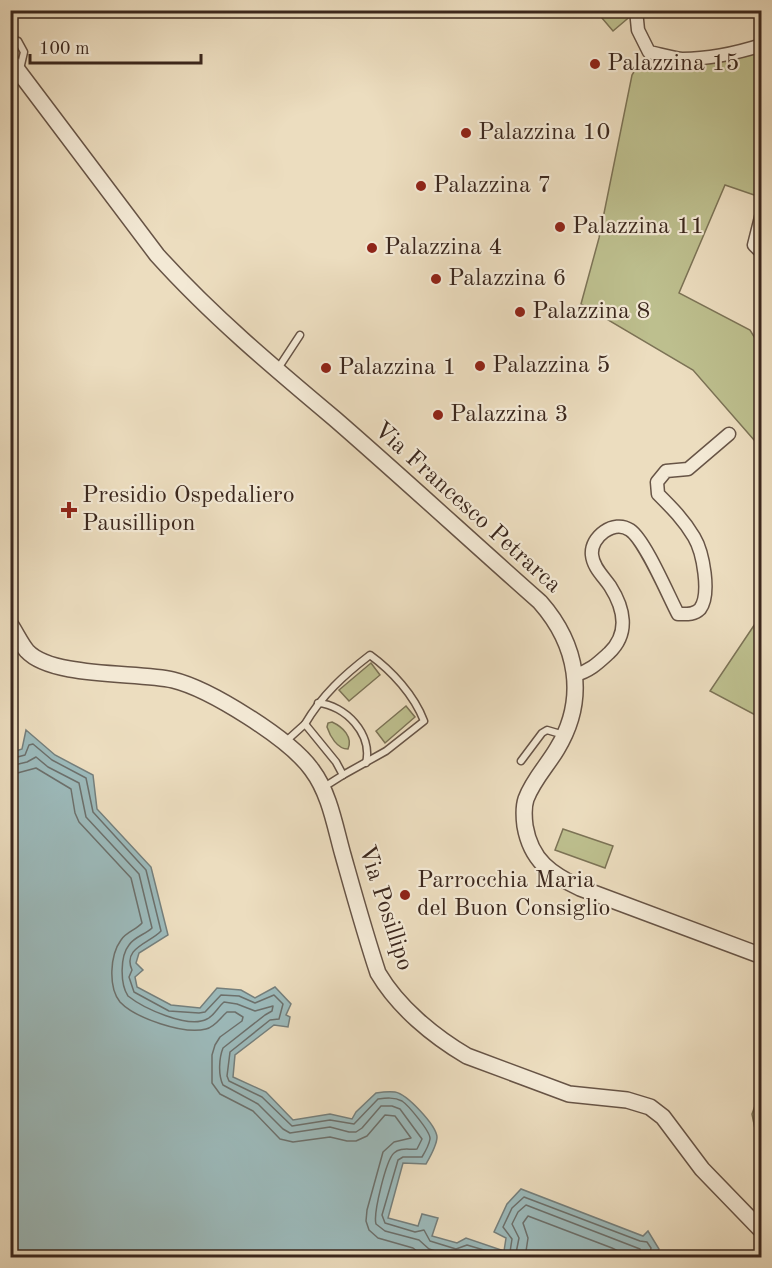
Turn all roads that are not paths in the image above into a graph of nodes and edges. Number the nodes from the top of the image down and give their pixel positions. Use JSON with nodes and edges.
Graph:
{"nodes":[{"id":1,"x":636,"y":10,"type":"edge"},
{"id":2,"x":10,"y":38,"type":"edge"},
{"id":3,"x":762,"y":45,"type":"edge"},
{"id":4,"x":15,"y":66,"type":"edge"},
{"id":5,"x":762,"y":213,"type":"edge"},
{"id":6,"x":762,"y":253,"type":"edge"},
{"id":7,"x":300,"y":336,"type":"dead end"},
{"id":8,"x":276,"y":370,"type":"junction"},
{"id":9,"x":729,"y":434,"type":"dead end"},
{"id":10,"x":10,"y":624,"type":"edge"},
{"id":11,"x":575,"y":675,"type":"junction"},
{"id":12,"x":318,"y":703,"type":"junction"},
{"id":13,"x":305,"y":723,"type":"junction"},
{"id":14,"x":565,"y":735,"type":"junction"},
{"id":15,"x":285,"y":742,"type":"junction"},
{"id":16,"x":521,"y":761,"type":"dead end"},
{"id":17,"x":366,"y":763,"type":"junction"},
{"id":18,"x":344,"y":775,"type":"junction"},
{"id":19,"x":324,"y":787,"type":"junction"},
{"id":20,"x":762,"y":956,"type":"edge"},
{"id":21,"x":762,"y":1231,"type":"edge"}],
"edges":[{"from":1,"to":3,"type":"street"},
{"from":2,"to":4,"type":"lane"},
{"from":4,"to":8,"type":"street","name":"Via Francesco Petrarca"},
{"from":5,"to":6,"type":"street"},
{"from":7,"to":8,"type":"lane"},
{"from":8,"to":11,"type":"street","name":"Via Francesco Petrarca"},
{"from":9,"to":11,"type":"street"},
{"from":10,"to":15,"type":"street","name":"Via Posillipo"},
{"from":11,"to":14,"type":"street","name":"Via Francesco Petrarca"},
{"from":12,"to":13,"type":"lane"},
{"from":12,"to":17,"type":"lane"},
{"from":12,"to":17,"type":"lane"},
{"from":13,"to":15,"type":"lane"},
{"from":13,"to":18,"type":"lane"},
{"from":14,"to":16,"type":"lane"},
{"from":14,"to":20,"type":"street","name":"Via Francesco Petrarca"},
{"from":15,"to":19,"type":"street","name":"Via Posillipo"},
{"from":17,"to":18,"type":"lane"},
{"from":18,"to":19,"type":"lane"},
{"from":19,"to":21,"type":"street","name":"Via Posillipo"}]}
